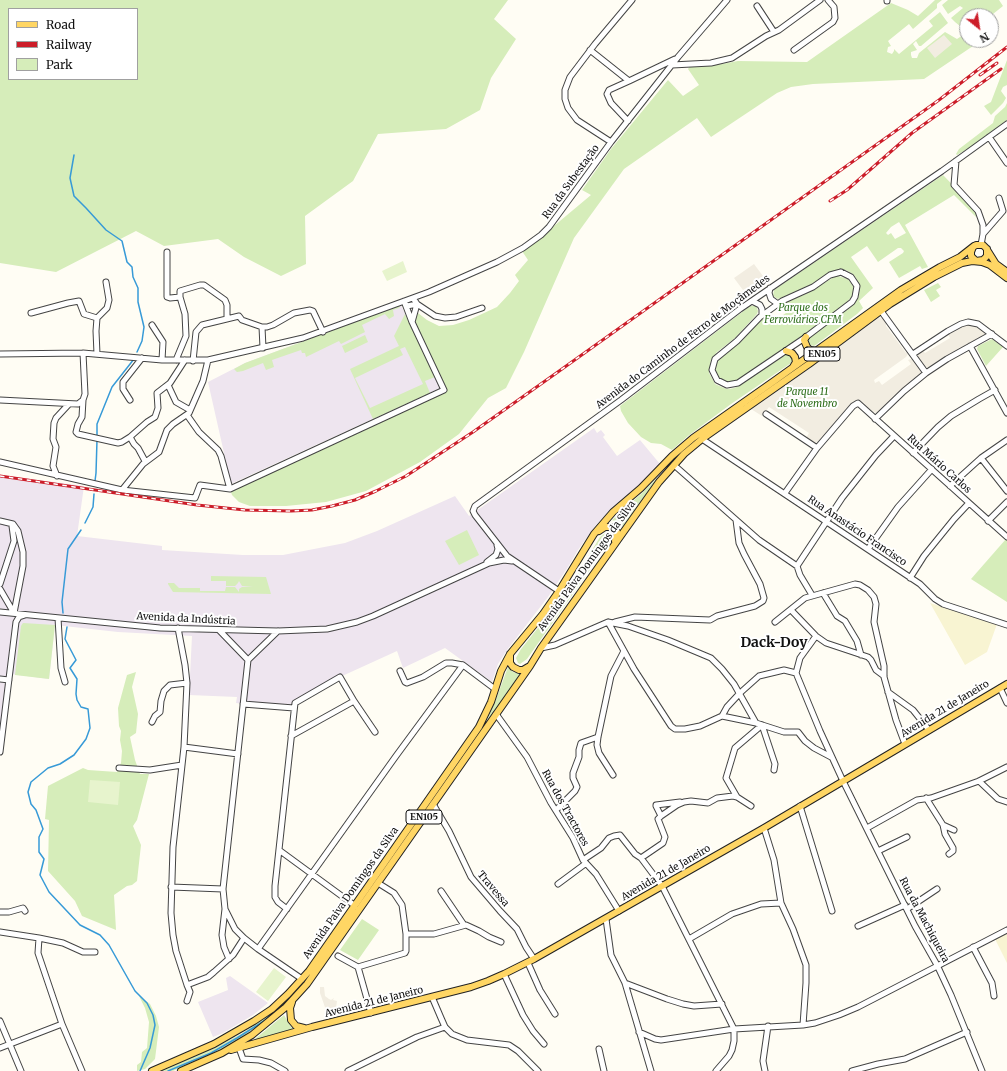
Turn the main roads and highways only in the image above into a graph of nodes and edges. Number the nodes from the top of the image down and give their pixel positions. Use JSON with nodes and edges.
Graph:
{"nodes":[{"id":1,"x":978,"y":245,"type":"junction"},
{"id":2,"x":987,"y":249,"type":"junction"},
{"id":3,"x":978,"y":261,"type":"junction"},
{"id":4,"x":1007,"y":272,"type":"edge"},
{"id":5,"x":1007,"y":278,"type":"edge"},
{"id":6,"x":806,"y":336,"type":"road end"},
{"id":7,"x":786,"y":351,"type":"road end"},
{"id":8,"x":816,"y":351,"type":"junction"},
{"id":9,"x":791,"y":369,"type":"junction"},
{"id":10,"x":594,"y":534,"type":"junction"},
{"id":11,"x":613,"y":547,"type":"junction"},
{"id":12,"x":510,"y":654,"type":"junction"},
{"id":13,"x":530,"y":666,"type":"junction"},
{"id":14,"x":1007,"y":684,"type":"edge"},
{"id":15,"x":294,"y":999,"type":"junction"},
{"id":16,"x":312,"y":1027,"type":"junction"},
{"id":17,"x":222,"y":1053,"type":"junction"},
{"id":18,"x":152,"y":1071,"type":"edge"},
{"id":19,"x":182,"y":1071,"type":"edge"}],
"edges":[{"from":1,"to":2,"type":"main road"},
{"from":1,"to":3,"type":"main road"},
{"from":1,"to":8,"type":"main road","name":"Avenida Paiva Domingos da Silva","number":"EN105"},
{"from":2,"to":3,"type":"main road"},
{"from":2,"to":4,"type":"main road"},
{"from":3,"to":5,"type":"main road"},
{"from":3,"to":11,"type":"main road","name":"Avenida Paiva Domingos da Silva","number":"EN105"},
{"from":6,"to":8,"type":"main road"},
{"from":7,"to":9,"type":"main road"},
{"from":8,"to":9,"type":"main road","name":"Avenida Paiva Domingos da Silva","number":"EN105"},
{"from":9,"to":10,"type":"main road","name":"Avenida Paiva Domingos da Silva","number":"EN105"},
{"from":10,"to":11,"type":"main road"},
{"from":10,"to":12,"type":"main road","name":"Avenida Paiva Domingos da Silva","number":"EN105"},
{"from":11,"to":13,"type":"main road","name":"Avenida Paiva Domingos da Silva","number":"EN105"},
{"from":12,"to":13,"type":"main road"},
{"from":12,"to":18,"type":"main road","name":"Avenida Paiva Domingos da Silva","number":"EN105"},
{"from":13,"to":15,"type":"main road","name":"Avenida Paiva Domingos da Silva","number":"EN105"},
{"from":14,"to":16,"type":"main road","name":"Avenida 21 de Janeiro"},
{"from":15,"to":16,"type":"main road"},
{"from":15,"to":17,"type":"main road","number":"EN105"},
{"from":16,"to":17,"type":"main road","name":"Avenida 21 de Janeiro"},
{"from":17,"to":19,"type":"main road","number":"EN105"}]}
